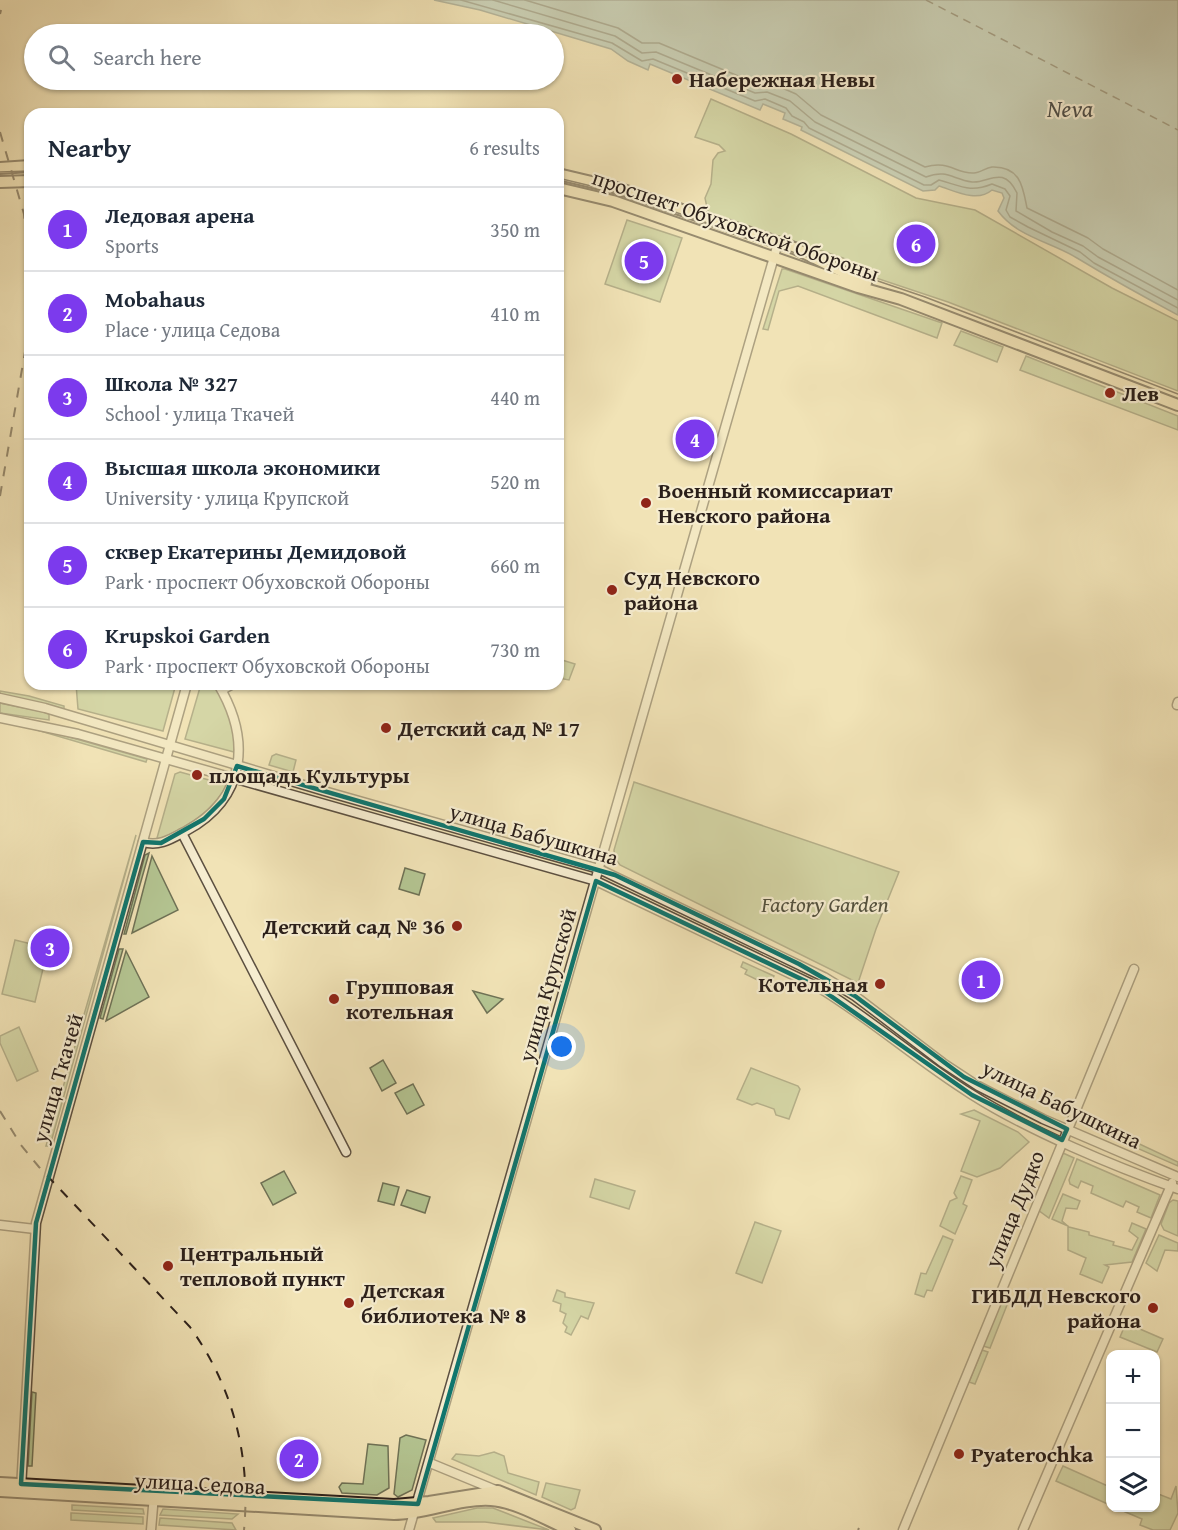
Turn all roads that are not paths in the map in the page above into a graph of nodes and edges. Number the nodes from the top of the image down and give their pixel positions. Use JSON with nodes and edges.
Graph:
{"nodes":[{"id":1,"x":24,"y":166,"type":"edge"},
{"id":2,"x":0,"y":168,"type":"edge"},
{"id":3,"x":564,"y":175,"type":"edge"},
{"id":4,"x":24,"y":181,"type":"edge"},
{"id":5,"x":0,"y":182,"type":"edge"},
{"id":6,"x":564,"y":189,"type":"edge"},
{"id":7,"x":778,"y":243,"type":"junction"},
{"id":8,"x":774,"y":257,"type":"junction"},
{"id":9,"x":901,"y":299,"type":"junction"},
{"id":10,"x":1178,"y":405,"type":"edge"},
{"id":11,"x":186,"y":690,"type":"edge"},
{"id":12,"x":221,"y":690,"type":"edge"},
{"id":13,"x":0,"y":698,"type":"edge"},
{"id":14,"x":0,"y":718,"type":"edge"},
{"id":15,"x":170,"y":746,"type":"junction"},
{"id":16,"x":167,"y":759,"type":"junction"},
{"id":17,"x":237,"y":766,"type":"junction"},
{"id":18,"x":234,"y":777,"type":"junction"},
{"id":19,"x":182,"y":833,"type":"junction"},
{"id":20,"x":143,"y":842,"type":"junction"},
{"id":21,"x":599,"y":868,"type":"junction"},
{"id":22,"x":596,"y":881,"type":"junction"},
{"id":23,"x":1134,"y":969,"type":"dead end"},
{"id":24,"x":1067,"y":1129,"type":"junction"},
{"id":25,"x":1062,"y":1140,"type":"junction"},
{"id":26,"x":346,"y":1152,"type":"dead end"},
{"id":27,"x":1176,"y":1177,"type":"edge"},
{"id":28,"x":1174,"y":1188,"type":"edge"},
{"id":29,"x":0,"y":1226,"type":"edge"},
{"id":30,"x":35,"y":1229,"type":"junction"},
{"id":31,"x":430,"y":1463,"type":"junction"},
{"id":32,"x":0,"y":1483,"type":"edge"},
{"id":33,"x":21,"y":1488,"type":"junction"},
{"id":34,"x":0,"y":1491,"type":"edge"},
{"id":35,"x":498,"y":1491,"type":"junction"},
{"id":36,"x":154,"y":1496,"type":"junction"},
{"id":37,"x":416,"y":1508,"type":"junction"},
{"id":38,"x":150,"y":1530,"type":"edge"},
{"id":39,"x":409,"y":1530,"type":"edge"},
{"id":40,"x":570,"y":1530,"type":"edge"},
{"id":41,"x":595,"y":1530,"type":"edge"},
{"id":42,"x":903,"y":1530,"type":"edge"},
{"id":43,"x":1023,"y":1530,"type":"edge"}],
"edges":[{"from":1,"to":2,"type":"main road"},
{"from":3,"to":7,"type":"main road","name":"проспект Обуховской Обороны"},
{"from":4,"to":5,"type":"main road"},
{"from":6,"to":8,"type":"main road","name":"проспект Обуховской Обороны"},
{"from":7,"to":8,"type":"street","name":"улица Крупской"},
{"from":7,"to":9,"type":"main road","name":"проспект Обуховской Обороны"},
{"from":8,"to":9,"type":"main road","name":"проспект Обуховской Обороны"},
{"from":8,"to":21,"type":"street","name":"улица Крупской"},
{"from":9,"to":10,"type":"main road","name":"проспект Обуховской Обороны"},
{"from":11,"to":15,"type":"street","name":"улица Ткачей"},
{"from":12,"to":17,"type":"street"},
{"from":13,"to":15,"type":"street","name":"улица Бабушкина"},
{"from":14,"to":16,"type":"street","name":"улица Бабушкина"},
{"from":15,"to":16,"type":"street","name":"улица Ткачей"},
{"from":15,"to":17,"type":"street","name":"улица Бабушкина"},
{"from":16,"to":18,"type":"street","name":"улица Бабушкина"},
{"from":16,"to":20,"type":"street","name":"улица Ткачей"},
{"from":17,"to":18,"type":"street"},
{"from":17,"to":21,"type":"street","name":"улица Бабушкина"},
{"from":18,"to":19,"type":"street"},
{"from":18,"to":22,"type":"street","name":"улица Бабушкина"},
{"from":19,"to":20,"type":"street"},
{"from":19,"to":26,"type":"street"},
{"from":20,"to":30,"type":"street","name":"улица Ткачей"},
{"from":21,"to":22,"type":"street","name":"улица Крупской"},
{"from":21,"to":24,"type":"street","name":"улица Бабушкина"},
{"from":22,"to":25,"type":"street","name":"улица Бабушкина"},
{"from":22,"to":31,"type":"street","name":"улица Крупской"},
{"from":23,"to":24,"type":"street","name":"улица Дудко"},
{"from":24,"to":25,"type":"street","name":"улица Дудко"},
{"from":24,"to":27,"type":"street","name":"улица Бабушкина"},
{"from":25,"to":28,"type":"street","name":"улица Бабушкина"},
{"from":25,"to":42,"type":"street","name":"улица Дудко"},
{"from":27,"to":28,"type":"street"},
{"from":28,"to":43,"type":"street"},
{"from":29,"to":30,"type":"street"},
{"from":30,"to":33,"type":"street","name":"улица Ткачей"},
{"from":31,"to":35,"type":"street"},
{"from":31,"to":37,"type":"street","name":"улица Крупской"},
{"from":32,"to":33,"type":"main road","name":"улица Седова"},
{"from":33,"to":34,"type":"main road","name":"улица Седова"},
{"from":33,"to":36,"type":"main road","name":"улица Седова"},
{"from":35,"to":37,"type":"main road","name":"улица Седова"},
{"from":35,"to":41,"type":"main road"},
{"from":36,"to":37,"type":"main road","name":"улица Седова"},
{"from":36,"to":38,"type":"street"},
{"from":37,"to":39,"type":"street","name":"улица Крупской"},
{"from":37,"to":40,"type":"main road","name":"улица Седова"}]}
